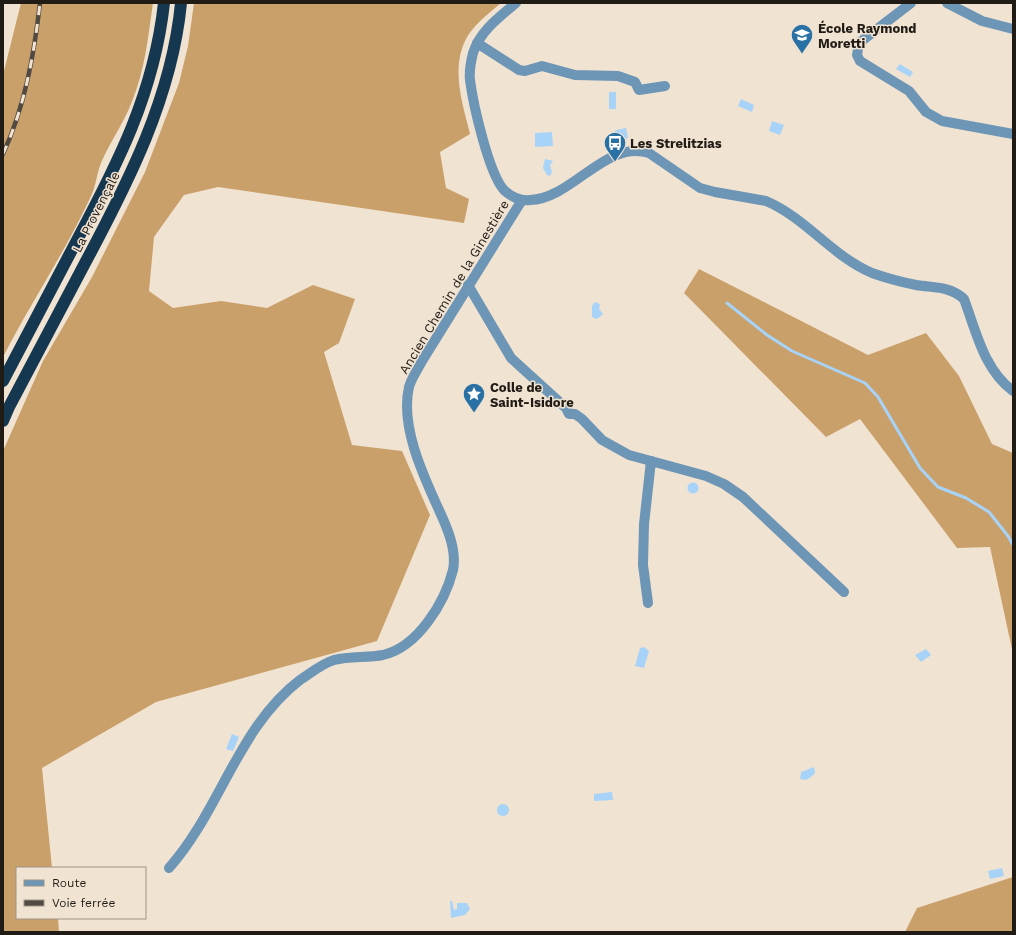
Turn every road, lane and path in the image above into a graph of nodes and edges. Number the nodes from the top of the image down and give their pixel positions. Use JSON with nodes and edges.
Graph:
{"nodes":[{"id":1,"x":164,"y":3,"type":"edge"},
{"id":2,"x":181,"y":3,"type":"edge"},
{"id":3,"x":516,"y":3,"type":"edge"},
{"id":4,"x":911,"y":3,"type":"edge"},
{"id":5,"x":947,"y":3,"type":"edge"},
{"id":6,"x":1013,"y":29,"type":"edge"},
{"id":7,"x":477,"y":43,"type":"junction"},
{"id":8,"x":666,"y":86,"type":"dead end"},
{"id":9,"x":1013,"y":134,"type":"edge"},
{"id":10,"x":522,"y":200,"type":"junction"},
{"id":11,"x":468,"y":285,"type":"junction"},
{"id":12,"x":3,"y":381,"type":"edge"},
{"id":13,"x":1013,"y":390,"type":"edge"},
{"id":14,"x":3,"y":421,"type":"edge"},
{"id":15,"x":651,"y":461,"type":"junction"},
{"id":16,"x":844,"y":592,"type":"dead end"},
{"id":17,"x":648,"y":603,"type":"dead end"},
{"id":18,"x":170,"y":868,"type":"dead end"}],
"edges":[{"from":1,"to":12,"type":"highway","name":"La Provençale"},
{"from":2,"to":14,"type":"highway","name":"La Provençale"},
{"from":3,"to":7,"type":"street"},
{"from":4,"to":9,"type":"street"},
{"from":5,"to":6,"type":"street"},
{"from":7,"to":8,"type":"street"},
{"from":7,"to":10,"type":"street"},
{"from":10,"to":11,"type":"street","name":"Ancien Chemin de la Ginestière"},
{"from":10,"to":13,"type":"street"},
{"from":11,"to":15,"type":"street"},
{"from":11,"to":18,"type":"street","name":"Ancien Chemin de la Ginestière"},
{"from":15,"to":16,"type":"street"},
{"from":15,"to":17,"type":"street"}]}
